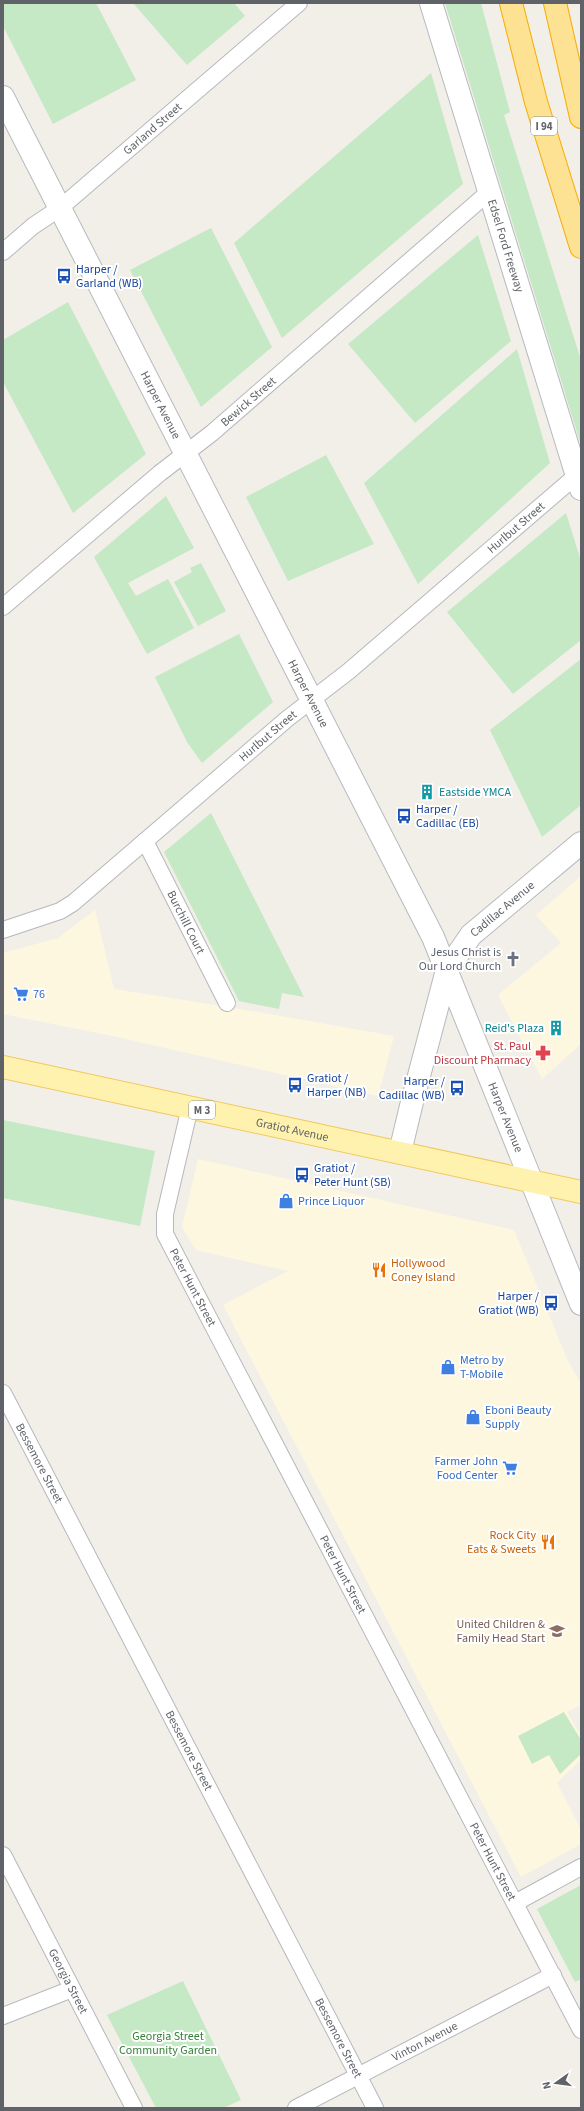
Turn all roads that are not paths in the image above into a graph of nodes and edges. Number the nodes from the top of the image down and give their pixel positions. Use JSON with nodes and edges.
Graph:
{"nodes":[{"id":1,"x":299,"y":3,"type":"edge"},
{"id":2,"x":431,"y":3,"type":"edge"},
{"id":3,"x":511,"y":3,"type":"edge"},
{"id":4,"x":555,"y":3,"type":"edge"},
{"id":5,"x":3,"y":97,"type":"edge"},
{"id":6,"x":581,"y":117,"type":"edge"},
{"id":7,"x":489,"y":192,"type":"junction"},
{"id":8,"x":60,"y":208,"type":"junction"},
{"id":9,"x":581,"y":247,"type":"edge"},
{"id":10,"x":3,"y":252,"type":"edge"},
{"id":11,"x":186,"y":453,"type":"junction"},
{"id":12,"x":579,"y":482,"type":"edge"},
{"id":13,"x":3,"y":607,"type":"edge"},
{"id":14,"x":313,"y":700,"type":"junction"},
{"id":15,"x":145,"y":842,"type":"junction"},
{"id":16,"x":581,"y":843,"type":"edge"},
{"id":17,"x":3,"y":930,"type":"edge"},
{"id":18,"x":447,"y":970,"type":"junction"},
{"id":19,"x":226,"y":1003,"type":"dead end"},
{"id":20,"x":3,"y":1068,"type":"edge"},
{"id":21,"x":190,"y":1107,"type":"junction"},
{"id":22,"x":400,"y":1152,"type":"junction"},
{"id":23,"x":532,"y":1181,"type":"junction"},
{"id":24,"x":581,"y":1192,"type":"edge"},
{"id":25,"x":581,"y":1304,"type":"edge"},
{"id":26,"x":3,"y":1394,"type":"edge"},
{"id":27,"x":3,"y":1855,"type":"edge"},
{"id":28,"x":581,"y":1867,"type":"edge"},
{"id":29,"x":515,"y":1903,"type":"junction"},
{"id":30,"x":553,"y":1975,"type":"junction"},
{"id":31,"x":72,"y":1990,"type":"junction"},
{"id":32,"x":3,"y":2016,"type":"edge"},
{"id":33,"x":581,"y":2030,"type":"edge"},
{"id":34,"x":359,"y":2076,"type":"junction"},
{"id":35,"x":134,"y":2108,"type":"edge"},
{"id":36,"x":296,"y":2108,"type":"edge"},
{"id":37,"x":375,"y":2108,"type":"edge"}],
"edges":[{"from":1,"to":8,"type":"street","name":"Garland Street"},
{"from":2,"to":7,"type":"main road","name":"Edsel Ford Freeway"},
{"from":3,"to":9,"type":"highway","number":"I 94"},
{"from":4,"to":6,"type":"highway"},
{"from":5,"to":8,"type":"main road","name":"Harper Avenue"},
{"from":7,"to":11,"type":"street","name":"Bewick Street"},
{"from":7,"to":12,"type":"main road","name":"Edsel Ford Freeway"},
{"from":8,"to":10,"type":"street","name":"Garland Street"},
{"from":8,"to":11,"type":"main road","name":"Harper Avenue"},
{"from":11,"to":13,"type":"street","name":"Bewick Street"},
{"from":11,"to":14,"type":"main road","name":"Harper Avenue"},
{"from":12,"to":14,"type":"street","name":"Hurlbut Street"},
{"from":14,"to":15,"type":"street","name":"Hurlbut Street"},
{"from":14,"to":18,"type":"main road","name":"Harper Avenue"},
{"from":15,"to":17,"type":"street","name":"Hurlbut Street"},
{"from":15,"to":19,"type":"street","name":"Burchill Court"},
{"from":16,"to":18,"type":"main road","name":"Cadillac Avenue"},
{"from":18,"to":22,"type":"main road","name":"Cadillac Avenue"},
{"from":18,"to":23,"type":"main road","name":"Harper Avenue"},
{"from":20,"to":21,"type":"main road","name":"Gratiot Avenue","number":"M 3"},
{"from":21,"to":22,"type":"main road","name":"Gratiot Avenue","number":"M 3"},
{"from":21,"to":29,"type":"street","name":"Peter Hunt Street"},
{"from":22,"to":23,"type":"main road","name":"Gratiot Avenue","number":"M 3"},
{"from":23,"to":24,"type":"main road","name":"Gratiot Avenue","number":"M 3"},
{"from":23,"to":25,"type":"main road","name":"Harper Avenue"},
{"from":26,"to":34,"type":"street","name":"Bessemore Street"},
{"from":27,"to":31,"type":"street","name":"Georgia Street"},
{"from":28,"to":29,"type":"street"},
{"from":29,"to":30,"type":"street","name":"Peter Hunt Street"},
{"from":30,"to":33,"type":"street","name":"Peter Hunt Street"},
{"from":30,"to":34,"type":"street","name":"Vinton Avenue"},
{"from":31,"to":32,"type":"street"},
{"from":31,"to":35,"type":"street","name":"Georgia Street"},
{"from":34,"to":36,"type":"street","name":"Vinton Avenue"},
{"from":34,"to":37,"type":"street","name":"Bessemore Street"}]}
